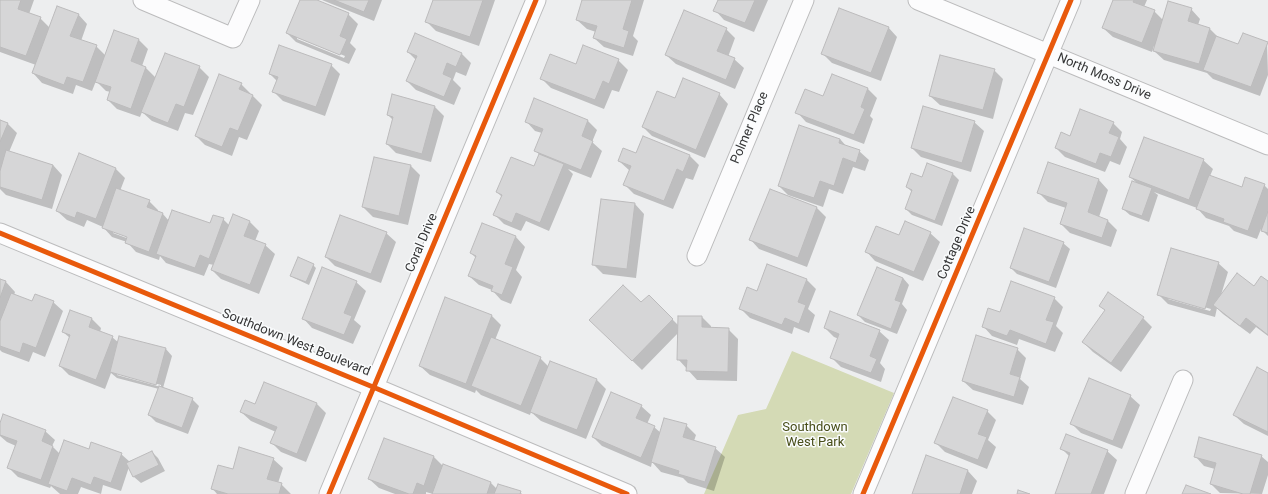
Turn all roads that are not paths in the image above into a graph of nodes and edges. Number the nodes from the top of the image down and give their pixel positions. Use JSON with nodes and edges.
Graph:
{"nodes":[{"id":1,"x":143,"y":0,"type":"edge"},
{"id":2,"x":250,"y":0,"type":"edge"},
{"id":3,"x":536,"y":0,"type":"edge"},
{"id":4,"x":804,"y":0,"type":"edge"},
{"id":5,"x":918,"y":0,"type":"edge"},
{"id":6,"x":1071,"y":0,"type":"edge"},
{"id":7,"x":1048,"y":53,"type":"junction"},
{"id":8,"x":1268,"y":145,"type":"edge"},
{"id":9,"x":0,"y":233,"type":"edge"},
{"id":10,"x":697,"y":256,"type":"dead end"},
{"id":11,"x":1183,"y":380,"type":"dead end"},
{"id":12,"x":374,"y":387,"type":"junction"},
{"id":13,"x":329,"y":494,"type":"edge"},
{"id":14,"x":627,"y":494,"type":"edge"},
{"id":15,"x":863,"y":494,"type":"edge"},
{"id":16,"x":1135,"y":494,"type":"edge"}],
"edges":[{"from":1,"to":2,"type":"street"},
{"from":3,"to":12,"type":"street","name":"Coral Drive"},
{"from":4,"to":10,"type":"street","name":"Polmer Place"},
{"from":5,"to":7,"type":"street","name":"North Moss Drive"},
{"from":6,"to":7,"type":"street","name":"Cottage Drive"},
{"from":7,"to":8,"type":"street","name":"North Moss Drive"},
{"from":7,"to":15,"type":"street","name":"Cottage Drive"},
{"from":9,"to":12,"type":"street","name":"Southdown West Boulevard"},
{"from":11,"to":16,"type":"street"},
{"from":12,"to":13,"type":"street","name":"Coral Drive"},
{"from":12,"to":14,"type":"street","name":"Southdown West Boulevard"}]}
